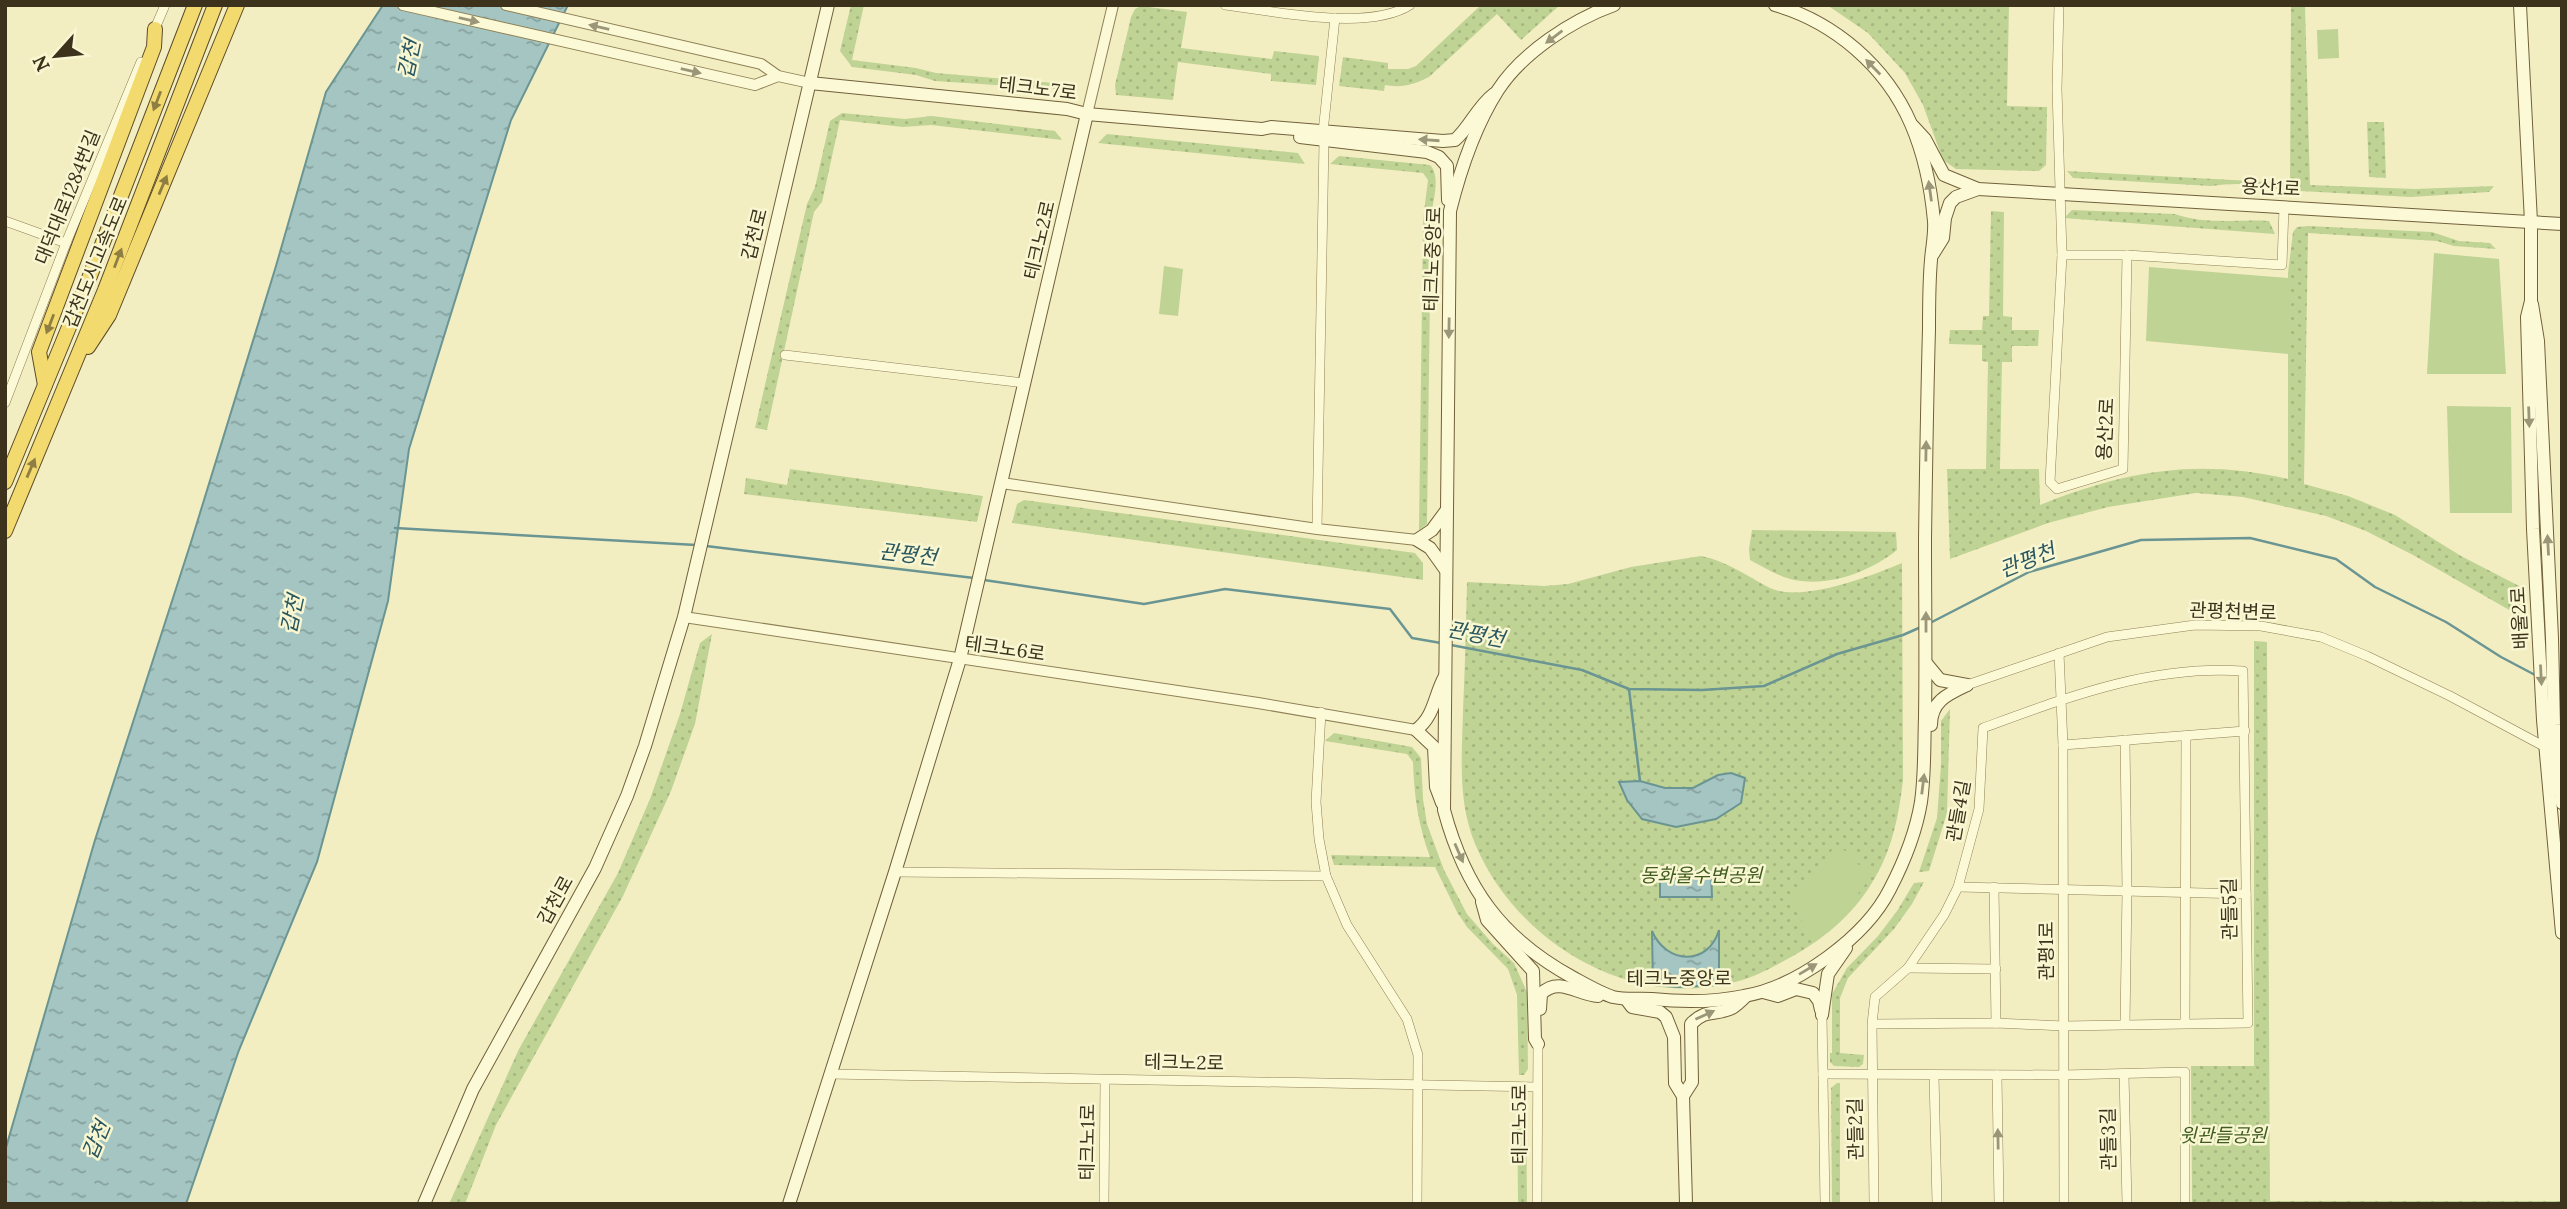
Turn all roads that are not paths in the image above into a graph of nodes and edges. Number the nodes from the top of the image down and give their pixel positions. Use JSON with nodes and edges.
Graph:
{"nodes":[{"id":1,"x":165,"y":5,"type":"edge"},
{"id":2,"x":195,"y":5,"type":"edge"},
{"id":3,"x":215,"y":5,"type":"edge"},
{"id":4,"x":237,"y":5,"type":"edge"},
{"id":5,"x":402,"y":5,"type":"edge"},
{"id":6,"x":506,"y":5,"type":"edge"},
{"id":7,"x":828,"y":5,"type":"edge"},
{"id":8,"x":1113,"y":5,"type":"edge"},
{"id":9,"x":1225,"y":5,"type":"edge"},
{"id":10,"x":1410,"y":5,"type":"edge"},
{"id":11,"x":1614,"y":5,"type":"edge"},
{"id":12,"x":1775,"y":5,"type":"edge"},
{"id":13,"x":2059,"y":5,"type":"edge"},
{"id":14,"x":2520,"y":5,"type":"edge"},
{"id":15,"x":1335,"y":18,"type":"junction"},
{"id":16,"x":155,"y":29,"type":"junction"},
{"id":17,"x":778,"y":76,"type":"junction"},
{"id":18,"x":810,"y":83,"type":"junction"},
{"id":19,"x":1498,"y":90,"type":"junction"},
{"id":20,"x":1087,"y":114,"type":"junction"},
{"id":21,"x":1910,"y":123,"type":"junction"},
{"id":22,"x":1323,"y":136,"type":"junction"},
{"id":23,"x":1978,"y":189,"type":"junction"},
{"id":24,"x":2060,"y":194,"type":"junction"},
{"id":25,"x":2284,"y":207,"type":"junction"},
{"id":26,"x":1450,"y":211,"type":"junction"},
{"id":27,"x":5,"y":221,"type":"edge"},
{"id":28,"x":2531,"y":222,"type":"junction"},
{"id":29,"x":2562,"y":224,"type":"edge"},
{"id":30,"x":66,"y":243,"type":"junction"},
{"id":31,"x":2062,"y":254,"type":"junction"},
{"id":32,"x":2127,"y":255,"type":"junction"},
{"id":33,"x":1931,"y":259,"type":"junction"},
{"id":34,"x":2530,"y":301,"type":"junction"},
{"id":35,"x":785,"y":355,"type":"dead end"},
{"id":36,"x":69,"y":378,"type":"junction"},
{"id":37,"x":1024,"y":383,"type":"junction"},
{"id":38,"x":45,"y":386,"type":"junction"},
{"id":39,"x":5,"y":403,"type":"edge"},
{"id":40,"x":5,"y":482,"type":"edge"},
{"id":41,"x":1002,"y":484,"type":"junction"},
{"id":42,"x":1446,"y":510,"type":"junction"},
{"id":43,"x":1317,"y":529,"type":"junction"},
{"id":44,"x":5,"y":531,"type":"edge"},
{"id":45,"x":1417,"y":540,"type":"junction"},
{"id":46,"x":1445,"y":570,"type":"junction"},
{"id":47,"x":684,"y":617,"type":"junction"},
{"id":48,"x":2059,"y":653,"type":"junction"},
{"id":49,"x":960,"y":659,"type":"junction"},
{"id":50,"x":1928,"y":672,"type":"junction"},
{"id":51,"x":1447,"y":673,"type":"junction"},
{"id":52,"x":1967,"y":685,"type":"junction"},
{"id":53,"x":2062,"y":699,"type":"junction"},
{"id":54,"x":1321,"y":712,"type":"junction"},
{"id":55,"x":2549,"y":722,"type":"junction"},
{"id":56,"x":1416,"y":730,"type":"junction"},
{"id":57,"x":2245,"y":731,"type":"junction"},
{"id":58,"x":2186,"y":736,"type":"junction"},
{"id":59,"x":1924,"y":737,"type":"junction"},
{"id":60,"x":2125,"y":740,"type":"junction"},
{"id":61,"x":2063,"y":745,"type":"junction"},
{"id":62,"x":2555,"y":752,"type":"edge"},
{"id":63,"x":2562,"y":803,"type":"edge"},
{"id":64,"x":1444,"y":810,"type":"junction"},
{"id":65,"x":895,"y":872,"type":"junction"},
{"id":66,"x":1326,"y":876,"type":"junction"},
{"id":67,"x":1958,"y":887,"type":"junction"},
{"id":68,"x":1994,"y":887,"type":"junction"},
{"id":69,"x":2064,"y":889,"type":"junction"},
{"id":70,"x":2127,"y":891,"type":"junction"},
{"id":71,"x":2186,"y":892,"type":"junction"},
{"id":72,"x":2246,"y":894,"type":"junction"},
{"id":73,"x":1481,"y":900,"type":"junction"},
{"id":74,"x":1860,"y":929,"type":"junction"},
{"id":75,"x":2562,"y":933,"type":"edge"},
{"id":76,"x":1908,"y":968,"type":"junction"},
{"id":77,"x":1996,"y":969,"type":"junction"},
{"id":78,"x":1762,"y":992,"type":"junction"},
{"id":79,"x":1609,"y":996,"type":"junction"},
{"id":80,"x":1746,"y":996,"type":"junction"},
{"id":81,"x":1626,"y":999,"type":"junction"},
{"id":82,"x":1822,"y":1014,"type":"junction"},
{"id":83,"x":1996,"y":1023,"type":"junction"},
{"id":84,"x":2185,"y":1023,"type":"junction"},
{"id":85,"x":1872,"y":1024,"type":"junction"},
{"id":86,"x":2125,"y":1024,"type":"junction"},
{"id":87,"x":2063,"y":1026,"type":"junction"},
{"id":88,"x":1538,"y":1044,"type":"junction"},
{"id":89,"x":830,"y":1074,"type":"junction"},
{"id":90,"x":1823,"y":1074,"type":"junction"},
{"id":91,"x":1872,"y":1074,"type":"junction"},
{"id":92,"x":2124,"y":1074,"type":"junction"},
{"id":93,"x":1934,"y":1075,"type":"junction"},
{"id":94,"x":1997,"y":1075,"type":"junction"},
{"id":95,"x":2063,"y":1075,"type":"junction"},
{"id":96,"x":1105,"y":1080,"type":"junction"},
{"id":97,"x":1418,"y":1085,"type":"junction"},
{"id":98,"x":1536,"y":1087,"type":"junction"},
{"id":99,"x":1682,"y":1097,"type":"junction"},
{"id":100,"x":424,"y":1204,"type":"edge"},
{"id":101,"x":789,"y":1204,"type":"edge"},
{"id":102,"x":1104,"y":1204,"type":"edge"},
{"id":103,"x":1417,"y":1204,"type":"edge"},
{"id":104,"x":1537,"y":1204,"type":"edge"},
{"id":105,"x":1686,"y":1204,"type":"edge"},
{"id":106,"x":1825,"y":1204,"type":"edge"},
{"id":107,"x":1874,"y":1204,"type":"edge"},
{"id":108,"x":1937,"y":1204,"type":"edge"},
{"id":109,"x":1999,"y":1204,"type":"edge"},
{"id":110,"x":2064,"y":1204,"type":"edge"},
{"id":111,"x":2127,"y":1204,"type":"edge"},
{"id":112,"x":2185,"y":1204,"type":"edge"}],
"edges":[{"from":1,"to":16,"type":"street","name":"대덕대로1284번길"},
{"from":2,"to":38,"type":"highway","name":"갑천도시고속도로","one_way":true},
{"from":36,"to":3,"type":"highway","name":"갑천도시고속도로","one_way":true},
{"from":36,"to":4,"type":"highway","one_way":true},
{"from":5,"to":17,"type":"street","one_way":true},
{"from":17,"to":6,"type":"street","one_way":true},
{"from":7,"to":18,"type":"main road","name":"갑천로"},
{"from":8,"to":20,"type":"street","name":"테크노2로"},
{"from":9,"to":15,"type":"street"},
{"from":10,"to":15,"type":"street"},
{"from":11,"to":19,"type":"main road","name":"테크노중앙로","one_way":true},
{"from":21,"to":12,"type":"main road","one_way":true},
{"from":13,"to":24,"type":"street","name":"용산2로"},
{"from":14,"to":28,"type":"main road","name":"배울2로"},
{"from":15,"to":22,"type":"street"},
{"from":16,"to":30,"type":"street","name":"대덕대로1284번길"},
{"from":16,"to":38,"type":"highway","one_way":true},
{"from":17,"to":18,"type":"street"},
{"from":18,"to":20,"type":"main road","name":"테크노7로"},
{"from":18,"to":47,"type":"main road","name":"갑천로"},
{"from":19,"to":22,"type":"main road","name":"테크노7로","one_way":true},
{"from":19,"to":26,"type":"main road","name":"테크노중앙로"},
{"from":20,"to":22,"type":"main road","name":"테크노7로"},
{"from":20,"to":37,"type":"main road","name":"테크노2로"},
{"from":21,"to":23,"type":"main road"},
{"from":33,"to":21,"type":"main road","one_way":true},
{"from":22,"to":26,"type":"main road","name":"테크노7로"},
{"from":22,"to":43,"type":"street"},
{"from":23,"to":24,"type":"main road","name":"용산1로"},
{"from":23,"to":33,"type":"main road"},
{"from":24,"to":25,"type":"main road","name":"용산1로"},
{"from":24,"to":31,"type":"street","name":"용산2로"},
{"from":25,"to":28,"type":"main road","name":"용산1로"},
{"from":25,"to":32,"type":"street"},
{"from":26,"to":42,"type":"main road","name":"테크노중앙로","one_way":true},
{"from":27,"to":30,"type":"street"},
{"from":28,"to":29,"type":"main road","name":"용산1로"},
{"from":28,"to":34,"type":"main road","name":"배울2로"},
{"from":30,"to":39,"type":"street","name":"대덕대로1284번길"},
{"from":31,"to":32,"type":"street"},
{"from":31,"to":32,"type":"street","name":"용산2로"},
{"from":50,"to":33,"type":"main road","name":"테크노중앙로","one_way":true},
{"from":34,"to":55,"type":"main road","name":"배울2로","one_way":true},
{"from":55,"to":34,"type":"main road","name":"배울2로","one_way":true},
{"from":35,"to":37,"type":"street"},
{"from":44,"to":36,"type":"highway","name":"갑천도시고속도로","one_way":true},
{"from":37,"to":41,"type":"main road","name":"테크노2로"},
{"from":38,"to":40,"type":"highway","name":"갑천도시고속도로"},
{"from":41,"to":43,"type":"street"},
{"from":41,"to":49,"type":"main road","name":"테크노2로"},
{"from":42,"to":45,"type":"main road"},
{"from":42,"to":46,"type":"main road","name":"테크노중앙로"},
{"from":43,"to":45,"type":"street"},
{"from":45,"to":46,"type":"main road"},
{"from":46,"to":51,"type":"main road","name":"테크노중앙로"},
{"from":47,"to":49,"type":"street","name":"테크노6로"},
{"from":47,"to":100,"type":"main road","name":"갑천로"},
{"from":48,"to":52,"type":"street","name":"관평천변로"},
{"from":48,"to":53,"type":"street","name":"관평1로"},
{"from":48,"to":62,"type":"street","name":"관평천변로"},
{"from":49,"to":54,"type":"street","name":"테크노6로"},
{"from":49,"to":65,"type":"main road","name":"테크노2로"},
{"from":50,"to":52,"type":"main road"},
{"from":50,"to":59,"type":"main road","name":"테크노중앙로"},
{"from":51,"to":56,"type":"main road"},
{"from":51,"to":64,"type":"main road","name":"테크노중앙로"},
{"from":52,"to":59,"type":"main road"},
{"from":53,"to":57,"type":"street","name":"관들5길"},
{"from":53,"to":61,"type":"street","name":"관평1로"},
{"from":53,"to":67,"type":"street","name":"관들4길"},
{"from":54,"to":56,"type":"street","name":"테크노6로"},
{"from":54,"to":66,"type":"street"},
{"from":55,"to":62,"type":"main road","name":"배울2로"},
{"from":56,"to":64,"type":"main road"},
{"from":57,"to":58,"type":"street"},
{"from":57,"to":72,"type":"street","name":"관들5길"},
{"from":58,"to":60,"type":"street"},
{"from":58,"to":71,"type":"street"},
{"from":74,"to":59,"type":"main road","name":"테크노중앙로","one_way":true},
{"from":60,"to":61,"type":"street"},
{"from":60,"to":70,"type":"street"},
{"from":61,"to":69,"type":"street","name":"관평1로"},
{"from":62,"to":63,"type":"main road","name":"배울2로"},
{"from":62,"to":75,"type":"main road","name":"배울2로"},
{"from":64,"to":73,"type":"main road","name":"테크노중앙로","one_way":true},
{"from":65,"to":66,"type":"street"},
{"from":65,"to":89,"type":"main road","name":"테크노2로"},
{"from":66,"to":97,"type":"street"},
{"from":67,"to":68,"type":"street"},
{"from":67,"to":76,"type":"street","name":"관들4길"},
{"from":68,"to":69,"type":"street"},
{"from":68,"to":77,"type":"street"},
{"from":69,"to":70,"type":"street"},
{"from":69,"to":87,"type":"street","name":"관평1로"},
{"from":70,"to":71,"type":"street"},
{"from":70,"to":86,"type":"street"},
{"from":71,"to":72,"type":"street"},
{"from":71,"to":84,"type":"street"},
{"from":72,"to":84,"type":"street","name":"관들5길"},
{"from":73,"to":79,"type":"main road","name":"테크노중앙로"},
{"from":73,"to":88,"type":"main road"},
{"from":78,"to":74,"type":"main road","name":"테크노중앙로","one_way":true},
{"from":74,"to":82,"type":"main road"},
{"from":76,"to":77,"type":"street"},
{"from":76,"to":85,"type":"street","name":"관들4길"},
{"from":77,"to":83,"type":"street"},
{"from":78,"to":80,"type":"main road","name":"테크노중앙로"},
{"from":78,"to":82,"type":"main road"},
{"from":79,"to":81,"type":"main road","name":"테크노중앙로"},
{"from":79,"to":88,"type":"main road"},
{"from":80,"to":81,"type":"main road","name":"테크노중앙로"},
{"from":99,"to":80,"type":"main road","one_way":true},
{"from":81,"to":99,"type":"main road"},
{"from":82,"to":90,"type":"street"},
{"from":83,"to":85,"type":"street"},
{"from":83,"to":87,"type":"street"},
{"from":84,"to":86,"type":"street","name":"관들5길"},
{"from":85,"to":91,"type":"street","name":"관들4길"},
{"from":86,"to":87,"type":"street","name":"관들5길"},
{"from":87,"to":95,"type":"street","name":"관평1로"},
{"from":88,"to":98,"type":"street","name":"테크노5로"},
{"from":89,"to":96,"type":"street","name":"테크노2로"},
{"from":89,"to":101,"type":"main road","name":"테크노2로"},
{"from":90,"to":91,"type":"street"},
{"from":90,"to":106,"type":"street"},
{"from":91,"to":93,"type":"street","name":"관들2길"},
{"from":91,"to":107,"type":"street","name":"관들2길"},
{"from":92,"to":95,"type":"street"},
{"from":92,"to":111,"type":"street","name":"관들3길"},
{"from":92,"to":112,"type":"street"},
{"from":93,"to":94,"type":"street","name":"관들2길"},
{"from":93,"to":108,"type":"street"},
{"from":94,"to":95,"type":"street","name":"관들2길"},
{"from":109,"to":94,"type":"street","one_way":true},
{"from":95,"to":110,"type":"street","name":"관평1로"},
{"from":96,"to":97,"type":"street","name":"테크노2로"},
{"from":96,"to":102,"type":"street","name":"테크노1로"},
{"from":97,"to":98,"type":"street","name":"테크노2로"},
{"from":97,"to":103,"type":"street"},
{"from":98,"to":104,"type":"street","name":"테크노5로"},
{"from":99,"to":105,"type":"main road"}]}
